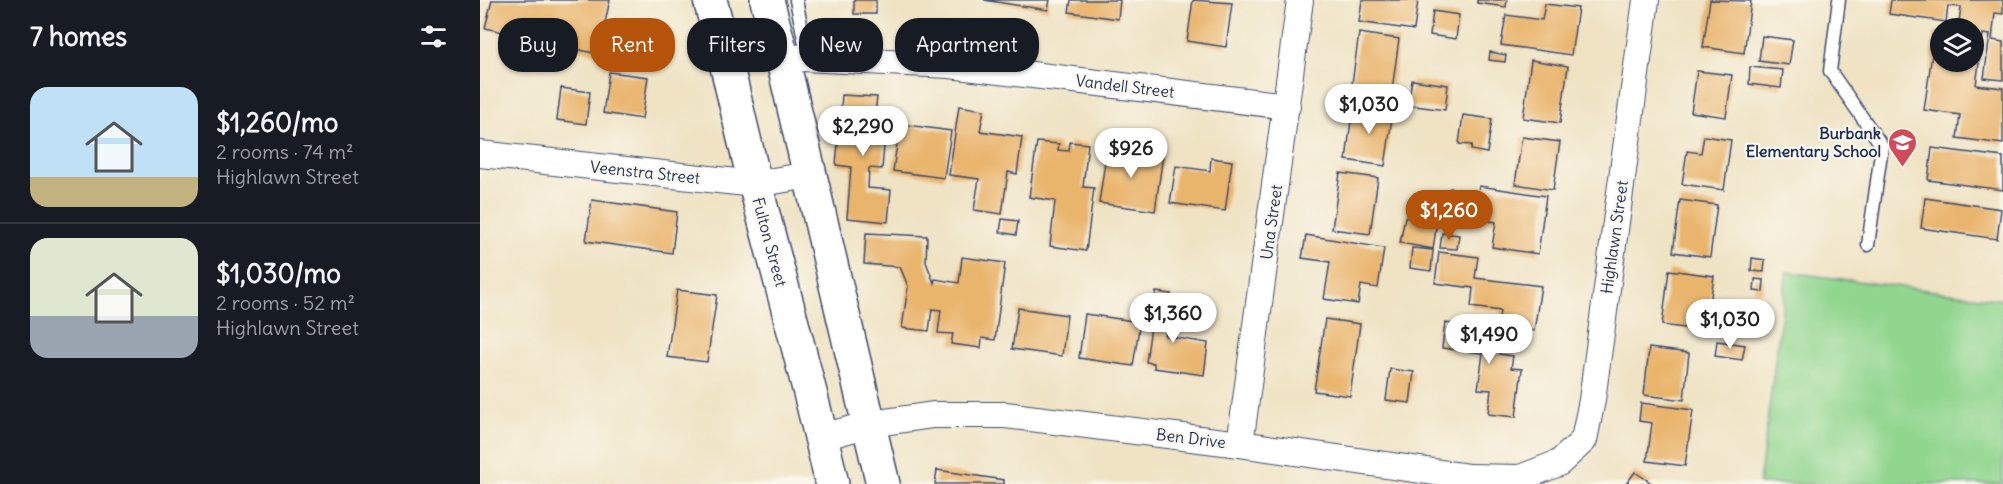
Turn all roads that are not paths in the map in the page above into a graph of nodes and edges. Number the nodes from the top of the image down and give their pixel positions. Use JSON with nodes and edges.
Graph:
{"nodes":[{"id":1,"x":710,"y":0,"type":"edge"},
{"id":2,"x":767,"y":0,"type":"edge"},
{"id":3,"x":796,"y":0,"type":"edge"},
{"id":4,"x":1300,"y":0,"type":"edge"},
{"id":5,"x":1646,"y":0,"type":"edge"},
{"id":6,"x":1839,"y":0,"type":"edge"},
{"id":7,"x":795,"y":57,"type":"junction"},
{"id":8,"x":1287,"y":106,"type":"junction"},
{"id":9,"x":480,"y":154,"type":"edge"},
{"id":10,"x":810,"y":175,"type":"junction"},
{"id":11,"x":755,"y":184,"type":"junction"},
{"id":12,"x":1868,"y":245,"type":"dead end"},
{"id":13,"x":870,"y":424,"type":"junction"},
{"id":14,"x":822,"y":437,"type":"junction"},
{"id":15,"x":1240,"y":444,"type":"junction"},
{"id":16,"x":1559,"y":463,"type":"joint"},
{"id":17,"x":832,"y":484,"type":"edge"},
{"id":18,"x":883,"y":484,"type":"edge"}],
"edges":[{"from":1,"to":11,"type":"main road","name":"Fulton Street"},
{"from":2,"to":7,"type":"main road"},
{"from":3,"to":7,"type":"lane"},
{"from":4,"to":8,"type":"street","name":"Una Street"},
{"from":5,"to":16,"type":"street","name":"Highlawn Street"},
{"from":6,"to":12,"type":"lane"},
{"from":7,"to":8,"type":"street","name":"Vandell Street"},
{"from":7,"to":10,"type":"main road"},
{"from":8,"to":15,"type":"street","name":"Una Street"},
{"from":9,"to":11,"type":"street","name":"Veenstra Street"},
{"from":10,"to":11,"type":"street","name":"Veenstra Street"},
{"from":10,"to":13,"type":"main road"},
{"from":11,"to":14,"type":"main road","name":"Fulton Street"},
{"from":13,"to":14,"type":"street","name":"Ben Drive"},
{"from":13,"to":15,"type":"street","name":"Ben Drive"},
{"from":13,"to":18,"type":"main road"},
{"from":14,"to":17,"type":"main road","name":"Fulton Street"},
{"from":15,"to":16,"type":"street","name":"Ben Drive"}]}
